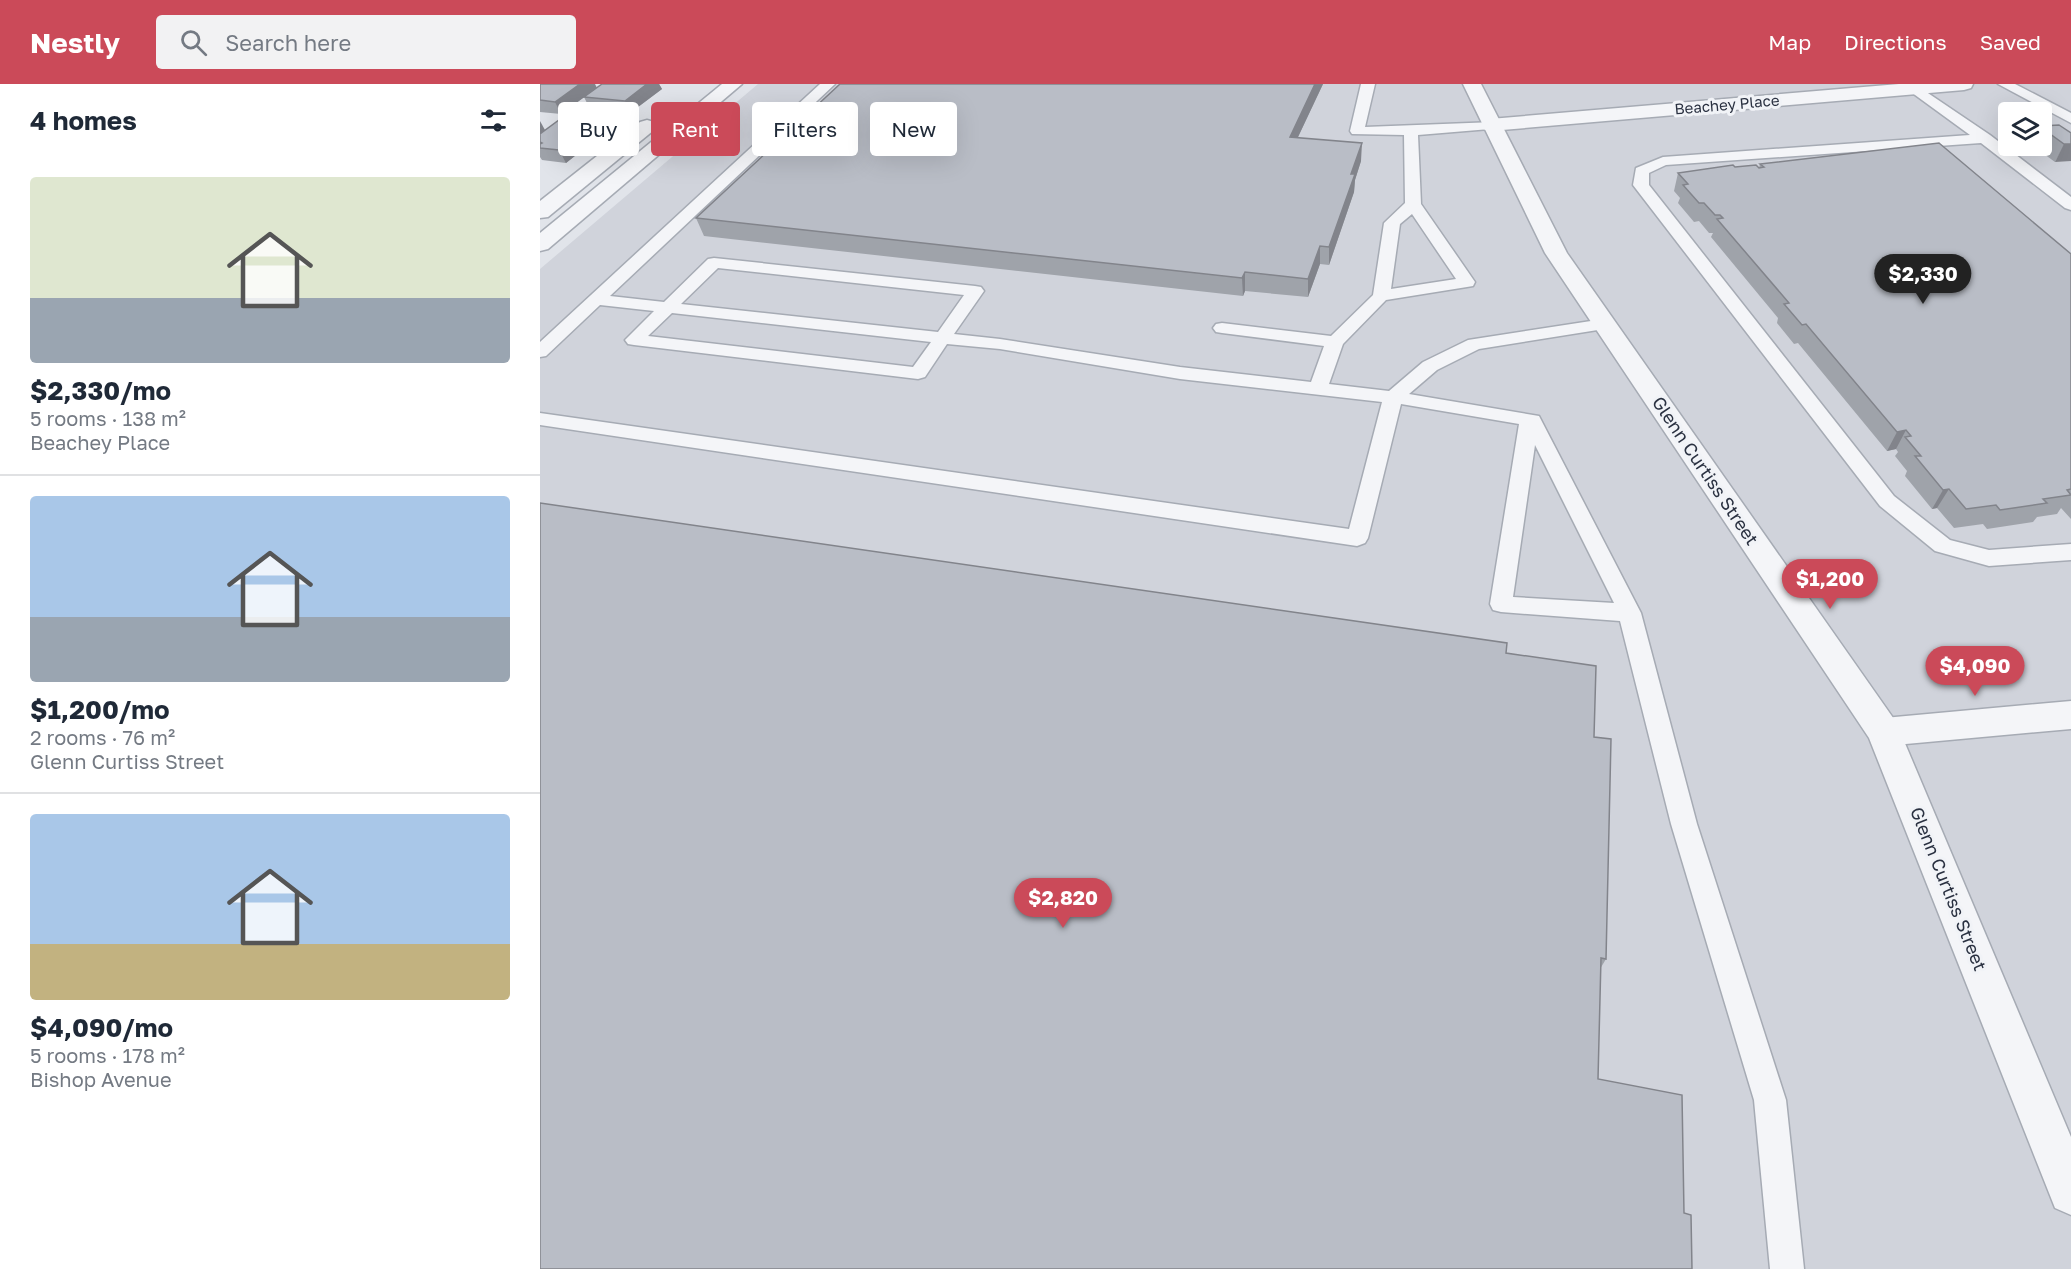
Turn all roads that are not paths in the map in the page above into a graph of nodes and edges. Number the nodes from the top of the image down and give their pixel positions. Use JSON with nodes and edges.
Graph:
{"nodes":[{"id":1,"x":733,"y":84,"type":"edge"},
{"id":2,"x":828,"y":84,"type":"edge"},
{"id":3,"x":1368,"y":84,"type":"edge"},
{"id":4,"x":1472,"y":84,"type":"edge"},
{"id":5,"x":1964,"y":84,"type":"edge"},
{"id":6,"x":2005,"y":84,"type":"edge"},
{"id":7,"x":1927,"y":87,"type":"edge"},
{"id":8,"x":2071,"y":119,"type":"edge"},
{"id":9,"x":651,"y":122,"type":"edge"},
{"id":10,"x":1490,"y":125,"type":"junction"},
{"id":11,"x":1412,"y":131,"type":"junction"},
{"id":12,"x":1985,"y":138,"type":"junction"},
{"id":13,"x":1413,"y":204,"type":"junction"},
{"id":14,"x":2071,"y":205,"type":"edge"},
{"id":15,"x":540,"y":212,"type":"edge"},
{"id":16,"x":540,"y":244,"type":"edge"},
{"id":17,"x":1381,"y":296,"type":"junction"},
{"id":18,"x":598,"y":300,"type":"junction"},
{"id":19,"x":667,"y":308,"type":"junction"},
{"id":20,"x":1604,"y":324,"type":"junction"},
{"id":21,"x":1222,"y":328,"type":"dead end"},
{"id":22,"x":943,"y":338,"type":"junction"},
{"id":23,"x":1335,"y":342,"type":"junction"},
{"id":24,"x":540,"y":352,"type":"edge"},
{"id":25,"x":1317,"y":388,"type":"junction"},
{"id":26,"x":1393,"y":397,"type":"junction"},
{"id":27,"x":540,"y":419,"type":"edge"},
{"id":28,"x":1529,"y":419,"type":"junction"},
{"id":29,"x":2071,"y":552,"type":"edge"},
{"id":30,"x":1630,"y":613,"type":"junction"},
{"id":31,"x":2071,"y":714,"type":"edge"},
{"id":32,"x":1884,"y":732,"type":"junction"},
{"id":33,"x":2071,"y":1192,"type":"edge"},
{"id":34,"x":1787,"y":1269,"type":"edge"}],
"edges":[{"from":1,"to":16,"type":"street"},
{"from":2,"to":18,"type":"lane"},
{"from":3,"to":11,"type":"lane"},
{"from":4,"to":10,"type":"street","name":"Glenn Curtiss Street"},
{"from":5,"to":7,"type":"street","name":"Beachey Place"},
{"from":6,"to":8,"type":"lane"},
{"from":7,"to":10,"type":"street","name":"Beachey Place"},
{"from":7,"to":12,"type":"lane"},
{"from":9,"to":15,"type":"street"},
{"from":10,"to":11,"type":"lane"},
{"from":10,"to":20,"type":"street","name":"Glenn Curtiss Street"},
{"from":11,"to":13,"type":"lane"},
{"from":12,"to":14,"type":"lane"},
{"from":12,"to":29,"type":"lane"},
{"from":13,"to":17,"type":"lane"},
{"from":13,"to":17,"type":"lane"},
{"from":17,"to":23,"type":"lane"},
{"from":18,"to":19,"type":"lane"},
{"from":18,"to":24,"type":"lane"},
{"from":19,"to":22,"type":"lane"},
{"from":19,"to":22,"type":"lane"},
{"from":19,"to":22,"type":"lane"},
{"from":20,"to":26,"type":"lane"},
{"from":20,"to":32,"type":"street","name":"Glenn Curtiss Street"},
{"from":21,"to":23,"type":"lane"},
{"from":22,"to":25,"type":"lane"},
{"from":23,"to":25,"type":"lane"},
{"from":25,"to":26,"type":"lane"},
{"from":26,"to":27,"type":"lane"},
{"from":26,"to":28,"type":"lane"},
{"from":28,"to":30,"type":"lane"},
{"from":28,"to":30,"type":"lane"},
{"from":30,"to":34,"type":"lane"},
{"from":31,"to":32,"type":"street"},
{"from":32,"to":33,"type":"street","name":"Glenn Curtiss Street"}]}
